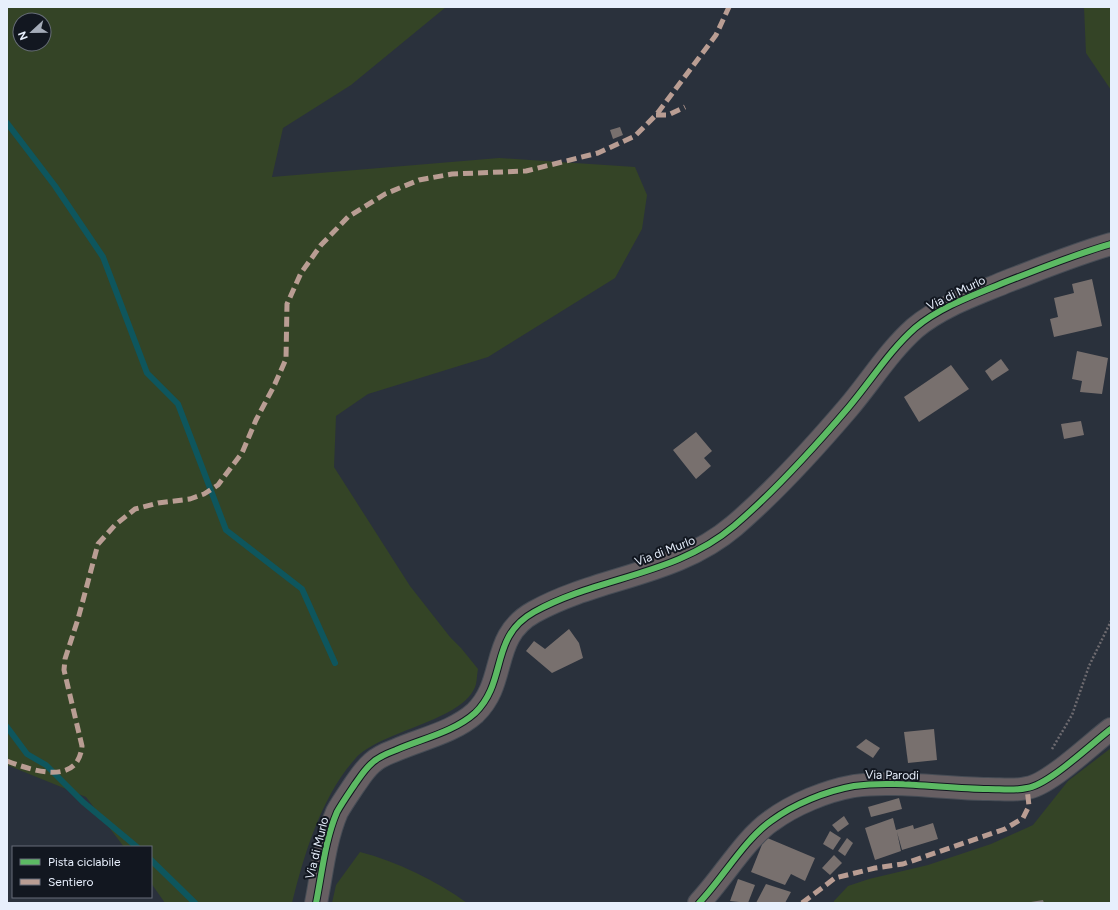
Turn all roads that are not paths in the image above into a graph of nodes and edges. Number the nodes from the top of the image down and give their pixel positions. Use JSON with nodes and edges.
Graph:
{"nodes":[{"id":1,"x":1111,"y":244,"type":"edge"},
{"id":2,"x":1111,"y":729,"type":"edge"},
{"id":3,"x":316,"y":903,"type":"edge"},
{"id":4,"x":699,"y":903,"type":"edge"}],
"edges":[{"from":1,"to":3,"type":"street","name":"Via di Murlo"},
{"from":2,"to":4,"type":"street","name":"Via Parodi"}]}
